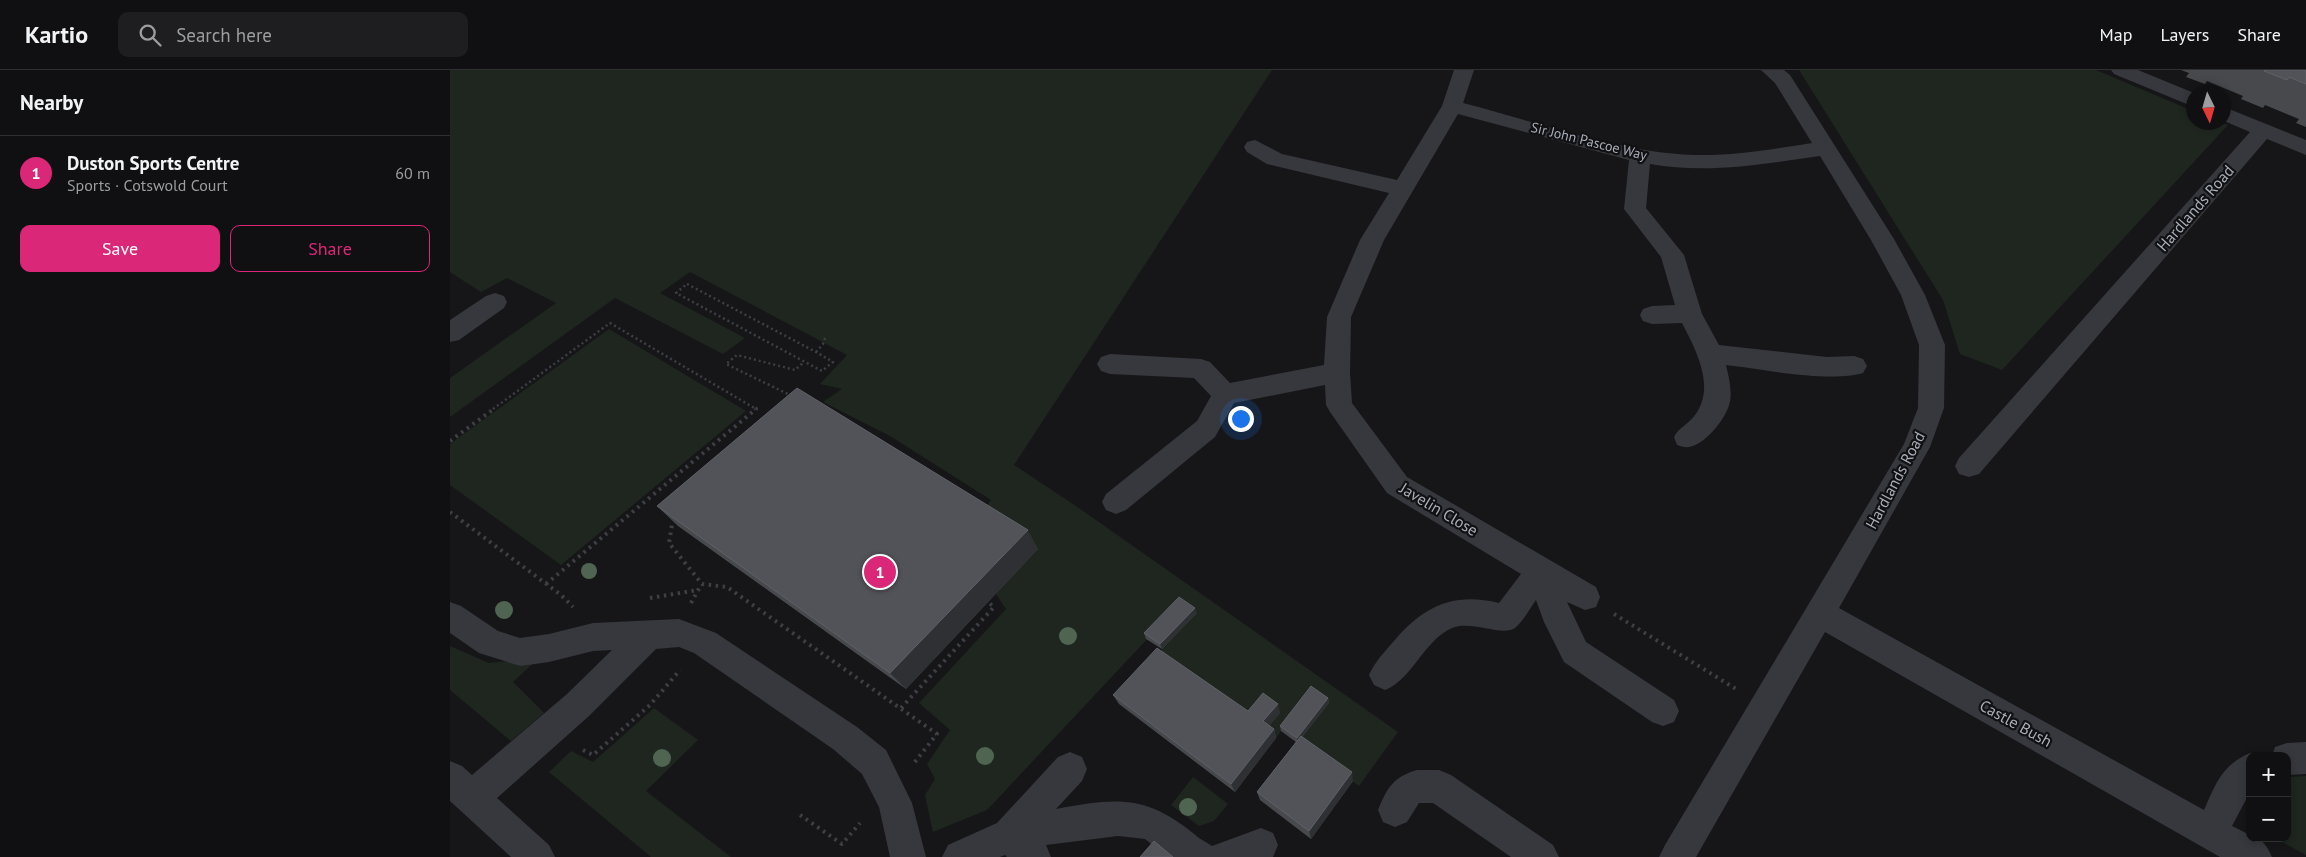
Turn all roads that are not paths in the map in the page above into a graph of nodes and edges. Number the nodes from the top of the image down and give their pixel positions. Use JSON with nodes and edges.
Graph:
{"nodes":[{"id":1,"x":1464,"y":70,"type":"edge"},
{"id":2,"x":1770,"y":70,"type":"edge"},
{"id":3,"x":2121,"y":70,"type":"edge"},
{"id":4,"x":2186,"y":97,"type":"edge"},
{"id":5,"x":1452,"y":106,"type":"junction"},
{"id":6,"x":2231,"y":116,"type":"edge"},
{"id":7,"x":2264,"y":130,"type":"junction"},
{"id":8,"x":1255,"y":147,"type":"dead end"},
{"id":9,"x":1825,"y":148,"type":"junction"},
{"id":10,"x":2306,"y":148,"type":"edge"},
{"id":11,"x":1640,"y":156,"type":"junction"},
{"id":12,"x":1402,"y":188,"type":"junction"},
{"id":13,"x":495,"y":302,"type":"dead end"},
{"id":14,"x":1690,"y":314,"type":"junction"},
{"id":15,"x":1652,"y":315,"type":"dead end"},
{"id":16,"x":450,"y":333,"type":"edge"},
{"id":17,"x":1712,"y":354,"type":"junction"},
{"id":18,"x":1110,"y":364,"type":"dead end"},
{"id":19,"x":1854,"y":366,"type":"dead end"},
{"id":20,"x":1337,"y":373,"type":"junction"},
{"id":21,"x":1225,"y":394,"type":"junction"},
{"id":22,"x":1686,"y":437,"type":"dead end"},
{"id":23,"x":1969,"y":466,"type":"dead end"},
{"id":24,"x":1116,"y":502,"type":"dead end"},
{"id":25,"x":1541,"y":571,"type":"junction"},
{"id":26,"x":1585,"y":597,"type":"road end"},
{"id":27,"x":1820,"y":614,"type":"junction"},
{"id":28,"x":450,"y":616,"type":"edge"},
{"id":29,"x":649,"y":636,"type":"junction"},
{"id":30,"x":1385,"y":675,"type":"dead end"},
{"id":31,"x":1663,"y":711,"type":"dead end"},
{"id":32,"x":2306,"y":758,"type":"edge"},
{"id":33,"x":2291,"y":759,"type":"edge"},
{"id":34,"x":1070,"y":769,"type":"dead end"},
{"id":35,"x":2246,"y":771,"type":"edge"},
{"id":36,"x":461,"y":787,"type":"edge"},
{"id":37,"x":1395,"y":810,"type":"dead end"},
{"id":38,"x":2212,"y":833,"type":"junction"},
{"id":39,"x":1261,"y":845,"type":"dead end"},
{"id":40,"x":1021,"y":846,"type":"edge"},
{"id":41,"x":537,"y":857,"type":"edge"},
{"id":42,"x":908,"y":857,"type":"edge"},
{"id":43,"x":960,"y":857,"type":"edge"},
{"id":44,"x":1199,"y":857,"type":"edge"},
{"id":45,"x":1225,"y":857,"type":"edge"},
{"id":46,"x":1542,"y":857,"type":"edge"},
{"id":47,"x":1677,"y":857,"type":"edge"},
{"id":48,"x":2254,"y":857,"type":"edge"}],
"edges":[{"from":1,"to":5,"type":"street"},
{"from":2,"to":9,"type":"street","name":"Hardlands Road"},
{"from":3,"to":4,"type":"street"},
{"from":5,"to":11,"type":"street","name":"Sir John Pascoe Way"},
{"from":5,"to":12,"type":"street","name":"Javelin Close"},
{"from":6,"to":7,"type":"street"},
{"from":7,"to":10,"type":"street"},
{"from":7,"to":23,"type":"street","name":"Hardlands Road"},
{"from":8,"to":12,"type":"street"},
{"from":9,"to":11,"type":"street","name":"Sir John Pascoe Way"},
{"from":9,"to":27,"type":"street","name":"Hardlands Road"},
{"from":11,"to":14,"type":"street"},
{"from":12,"to":20,"type":"street","name":"Javelin Close"},
{"from":13,"to":16,"type":"street"},
{"from":14,"to":15,"type":"street"},
{"from":14,"to":17,"type":"street"},
{"from":17,"to":19,"type":"street"},
{"from":17,"to":22,"type":"street"},
{"from":18,"to":21,"type":"street"},
{"from":20,"to":21,"type":"street"},
{"from":20,"to":25,"type":"street","name":"Javelin Close"},
{"from":21,"to":24,"type":"street"},
{"from":25,"to":26,"type":"street","name":"Javelin Close"},
{"from":25,"to":30,"type":"street"},
{"from":25,"to":31,"type":"street"},
{"from":27,"to":38,"type":"street","name":"Castle Bush"},
{"from":27,"to":47,"type":"street","name":"Hardlands Road"},
{"from":28,"to":29,"type":"street"},
{"from":29,"to":36,"type":"street"},
{"from":29,"to":42,"type":"street"},
{"from":32,"to":33,"type":"street"},
{"from":34,"to":40,"type":"street"},
{"from":35,"to":38,"type":"street"},
{"from":36,"to":41,"type":"street"},
{"from":37,"to":46,"type":"street"},
{"from":38,"to":48,"type":"street","name":"Castle Bush"},
{"from":39,"to":45,"type":"street"},
{"from":40,"to":43,"type":"street"},
{"from":40,"to":44,"type":"street"}]}
